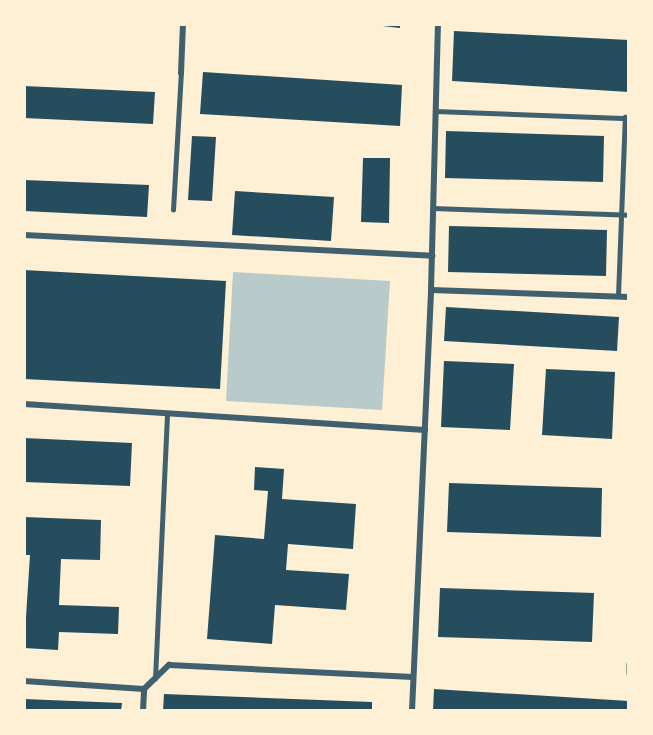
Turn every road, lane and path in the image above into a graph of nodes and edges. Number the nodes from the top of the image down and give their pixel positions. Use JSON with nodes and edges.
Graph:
{"nodes":[{"id":1,"x":183,"y":24,"type":"edge"},
{"id":2,"x":438,"y":24,"type":"edge"},
{"id":3,"x":181,"y":73,"type":"joint"},
{"id":4,"x":435,"y":111,"type":"junction"},
{"id":5,"x":627,"y":117,"type":"edge"},
{"id":6,"x":433,"y":208,"type":"junction"},
{"id":7,"x":173,"y":210,"type":"dead end"},
{"id":8,"x":620,"y":215,"type":"junction"},
{"id":9,"x":629,"y":216,"type":"edge"},
{"id":10,"x":24,"y":236,"type":"edge"},
{"id":11,"x":432,"y":256,"type":"junction"},
{"id":12,"x":431,"y":290,"type":"junction"},
{"id":13,"x":618,"y":296,"type":"junction"},
{"id":14,"x":629,"y":297,"type":"edge"},
{"id":15,"x":24,"y":404,"type":"edge"},
{"id":16,"x":167,"y":413,"type":"junction"},
{"id":17,"x":425,"y":430,"type":"junction"},
{"id":18,"x":629,"y":664,"type":"edge"},
{"id":19,"x":629,"y":673,"type":"edge"},
{"id":20,"x":413,"y":676,"type":"junction"},
{"id":21,"x":155,"y":679,"type":"junction"},
{"id":22,"x":24,"y":681,"type":"edge"},
{"id":23,"x":144,"y":689,"type":"junction"},
{"id":24,"x":143,"y":711,"type":"edge"},
{"id":25,"x":412,"y":711,"type":"edge"}],
"edges":[{"from":1,"to":3,"type":"street"},
{"from":2,"to":4,"type":"street"},
{"from":3,"to":7,"type":"lane"},
{"from":4,"to":5,"type":"lane"},
{"from":4,"to":6,"type":"street"},
{"from":5,"to":8,"type":"lane"},
{"from":6,"to":8,"type":"lane"},
{"from":6,"to":11,"type":"street"},
{"from":8,"to":9,"type":"lane"},
{"from":8,"to":13,"type":"lane"},
{"from":10,"to":11,"type":"street"},
{"from":11,"to":12,"type":"street"},
{"from":12,"to":13,"type":"street"},
{"from":12,"to":17,"type":"street"},
{"from":13,"to":14,"type":"street"},
{"from":15,"to":16,"type":"street"},
{"from":16,"to":17,"type":"street"},
{"from":16,"to":21,"type":"lane"},
{"from":17,"to":20,"type":"street"},
{"from":18,"to":19,"type":"lane"},
{"from":20,"to":21,"type":"street"},
{"from":20,"to":25,"type":"street"},
{"from":21,"to":23,"type":"street"},
{"from":22,"to":23,"type":"street"},
{"from":23,"to":24,"type":"street"}]}
